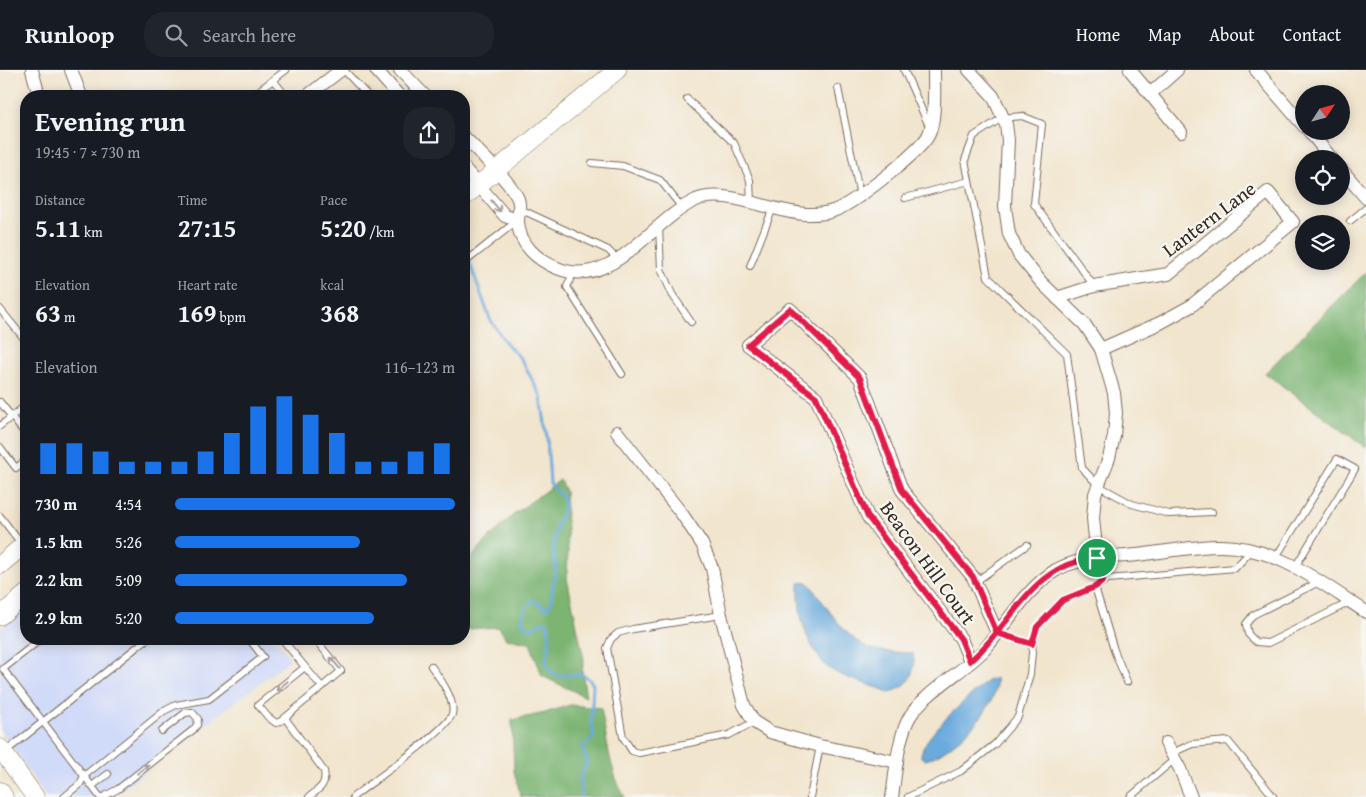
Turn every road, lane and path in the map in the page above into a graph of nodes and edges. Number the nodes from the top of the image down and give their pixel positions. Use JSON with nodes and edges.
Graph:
{"nodes":[{"id":1,"x":32,"y":70,"type":"edge"},
{"id":2,"x":71,"y":70,"type":"edge"},
{"id":3,"x":286,"y":70,"type":"edge"},
{"id":4,"x":342,"y":70,"type":"edge"},
{"id":5,"x":376,"y":70,"type":"edge"},
{"id":6,"x":400,"y":70,"type":"edge"},
{"id":7,"x":617,"y":70,"type":"edge"},
{"id":8,"x":904,"y":70,"type":"edge"},
{"id":9,"x":934,"y":70,"type":"edge"},
{"id":10,"x":969,"y":70,"type":"edge"},
{"id":11,"x":1130,"y":70,"type":"edge"},
{"id":12,"x":1177,"y":70,"type":"edge"},
{"id":13,"x":1256,"y":70,"type":"edge"},
{"id":14,"x":273,"y":80,"type":"junction"},
{"id":15,"x":838,"y":88,"type":"dead end"},
{"id":16,"x":37,"y":90,"type":"edge"},
{"id":17,"x":79,"y":90,"type":"edge"},
{"id":18,"x":260,"y":90,"type":"edge"},
{"id":19,"x":281,"y":90,"type":"edge"},
{"id":20,"x":315,"y":90,"type":"edge"},
{"id":21,"x":362,"y":90,"type":"edge"},
{"id":22,"x":394,"y":90,"type":"edge"},
{"id":23,"x":419,"y":90,"type":"edge"},
{"id":24,"x":1150,"y":94,"type":"junction"},
{"id":25,"x":687,"y":99,"type":"dead end"},
{"id":26,"x":1295,"y":116,"type":"edge"},
{"id":27,"x":1002,"y":118,"type":"junction"},
{"id":28,"x":930,"y":130,"type":"junction"},
{"id":29,"x":1181,"y":132,"type":"dead end"},
{"id":30,"x":1316,"y":140,"type":"edge"},
{"id":31,"x":470,"y":143,"type":"edge"},
{"id":32,"x":1325,"y":150,"type":"edge"},
{"id":33,"x":592,"y":164,"type":"dead end"},
{"id":34,"x":496,"y":170,"type":"junction"},
{"id":35,"x":470,"y":175,"type":"edge"},
{"id":36,"x":1350,"y":179,"type":"edge"},
{"id":37,"x":969,"y":181,"type":"junction"},
{"id":38,"x":479,"y":185,"type":"junction"},
{"id":39,"x":470,"y":192,"type":"edge"},
{"id":40,"x":860,"y":196,"type":"junction"},
{"id":41,"x":905,"y":198,"type":"dead end"},
{"id":42,"x":1366,"y":198,"type":"edge"},
{"id":43,"x":751,"y":203,"type":"junction"},
{"id":44,"x":773,"y":208,"type":"junction"},
{"id":45,"x":1366,"y":208,"type":"edge"},
{"id":46,"x":683,"y":209,"type":"junction"},
{"id":47,"x":519,"y":215,"type":"junction"},
{"id":48,"x":1350,"y":221,"type":"dead end"},
{"id":49,"x":658,"y":227,"type":"junction"},
{"id":50,"x":470,"y":258,"type":"edge"},
{"id":51,"x":617,"y":259,"type":"junction"},
{"id":52,"x":750,"y":266,"type":"dead end"},
{"id":53,"x":573,"y":273,"type":"junction"},
{"id":54,"x":1094,"y":286,"type":"junction"},
{"id":55,"x":1057,"y":298,"type":"junction"},
{"id":56,"x":0,"y":309,"type":"edge"},
{"id":57,"x":691,"y":322,"type":"dead end"},
{"id":58,"x":20,"y":334,"type":"edge"},
{"id":59,"x":1101,"y":349,"type":"junction"},
{"id":60,"x":622,"y":374,"type":"dead end"},
{"id":61,"x":0,"y":402,"type":"edge"},
{"id":62,"x":20,"y":410,"type":"edge"},
{"id":63,"x":12,"y":417,"type":"junction"},
{"id":64,"x":0,"y":426,"type":"edge"},
{"id":65,"x":20,"y":427,"type":"edge"},
{"id":66,"x":617,"y":432,"type":"dead end"},
{"id":67,"x":0,"y":447,"type":"edge"},
{"id":68,"x":20,"y":465,"type":"edge"},
{"id":69,"x":1099,"y":486,"type":"junction"},
{"id":70,"x":1212,"y":512,"type":"dead end"},
{"id":71,"x":0,"y":516,"type":"edge"},
{"id":72,"x":20,"y":539,"type":"edge"},
{"id":73,"x":1027,"y":545,"type":"dead end"},
{"id":74,"x":20,"y":549,"type":"edge"},
{"id":75,"x":1251,"y":551,"type":"junction"},
{"id":76,"x":1276,"y":557,"type":"junction"},
{"id":77,"x":1097,"y":558,"type":"junction"},
{"id":78,"x":0,"y":565,"type":"edge"},
{"id":79,"x":1295,"y":567,"type":"junction"},
{"id":80,"x":1103,"y":581,"type":"junction"},
{"id":81,"x":975,"y":582,"type":"junction"},
{"id":82,"x":1320,"y":582,"type":"junction"},
{"id":83,"x":1095,"y":587,"type":"junction"},
{"id":84,"x":20,"y":599,"type":"edge"},
{"id":85,"x":1350,"y":602,"type":"junction"},
{"id":86,"x":1366,"y":612,"type":"edge"},
{"id":87,"x":721,"y":615,"type":"junction"},
{"id":88,"x":0,"y":616,"type":"edge"},
{"id":89,"x":997,"y":633,"type":"junction"},
{"id":90,"x":1032,"y":644,"type":"junction"},
{"id":91,"x":33,"y":645,"type":"edge"},
{"id":92,"x":139,"y":645,"type":"edge"},
{"id":93,"x":254,"y":645,"type":"edge"},
{"id":94,"x":287,"y":645,"type":"edge"},
{"id":95,"x":320,"y":645,"type":"edge"},
{"id":96,"x":970,"y":661,"type":"junction"},
{"id":97,"x":431,"y":666,"type":"dead end"},
{"id":98,"x":305,"y":667,"type":"junction"},
{"id":99,"x":1127,"y":682,"type":"dead end"},
{"id":100,"x":322,"y":687,"type":"junction"},
{"id":101,"x":285,"y":718,"type":"junction"},
{"id":102,"x":43,"y":721,"type":"junction"},
{"id":103,"x":754,"y":722,"type":"junction"},
{"id":104,"x":162,"y":731,"type":"dead end"},
{"id":105,"x":820,"y":746,"type":"junction"},
{"id":106,"x":2,"y":750,"type":"edge"},
{"id":107,"x":1171,"y":752,"type":"junction"},
{"id":108,"x":897,"y":762,"type":"junction"},
{"id":109,"x":108,"y":774,"type":"dead end"},
{"id":110,"x":84,"y":776,"type":"junction"},
{"id":111,"x":92,"y":786,"type":"junction"},
{"id":112,"x":0,"y":791,"type":"edge"},
{"id":113,"x":4,"y":797,"type":"edge"},
{"id":114,"x":36,"y":797,"type":"edge"},
{"id":115,"x":64,"y":797,"type":"edge"},
{"id":116,"x":102,"y":797,"type":"edge"},
{"id":117,"x":309,"y":797,"type":"edge"},
{"id":118,"x":353,"y":797,"type":"edge"},
{"id":119,"x":810,"y":797,"type":"edge"},
{"id":120,"x":892,"y":797,"type":"edge"},
{"id":121,"x":908,"y":797,"type":"edge"},
{"id":122,"x":1130,"y":797,"type":"edge"},
{"id":123,"x":1191,"y":797,"type":"edge"},
{"id":124,"x":1272,"y":797,"type":"edge"}],
"edges":[{"from":1,"to":16,"type":"street"},
{"from":2,"to":17,"type":"street"},
{"from":3,"to":14,"type":"lane"},
{"from":4,"to":20,"type":"street"},
{"from":4,"to":21,"type":"lane"},
{"from":5,"to":22,"type":"street"},
{"from":6,"to":23,"type":"street"},
{"from":7,"to":34,"type":"street"},
{"from":8,"to":28,"type":"lane"},
{"from":9,"to":28,"type":"street"},
{"from":10,"to":27,"type":"street"},
{"from":11,"to":24,"type":"street"},
{"from":12,"to":24,"type":"street"},
{"from":13,"to":26,"type":"street"},
{"from":14,"to":18,"type":"lane"},
{"from":14,"to":19,"type":"lane"},
{"from":15,"to":40,"type":"lane"},
{"from":24,"to":29,"type":"street"},
{"from":25,"to":43,"type":"lane"},
{"from":27,"to":37,"type":"lane"},
{"from":27,"to":54,"type":"lane"},
{"from":27,"to":55,"type":"street"},
{"from":28,"to":40,"type":"street"},
{"from":30,"to":32,"type":"street"},
{"from":31,"to":34,"type":"street"},
{"from":33,"to":46,"type":"lane"},
{"from":34,"to":38,"type":"street"},
{"from":34,"to":47,"type":"street"},
{"from":35,"to":38,"type":"street"},
{"from":36,"to":42,"type":"street"},
{"from":37,"to":41,"type":"lane"},
{"from":37,"to":69,"type":"lane"},
{"from":38,"to":39,"type":"street"},
{"from":38,"to":47,"type":"street","one_way":true},
{"from":40,"to":44,"type":"street"},
{"from":43,"to":44,"type":"street"},
{"from":43,"to":46,"type":"street"},
{"from":44,"to":52,"type":"lane"},
{"from":45,"to":48,"type":"lane"},
{"from":46,"to":49,"type":"street"},
{"from":47,"to":50,"type":"lane"},
{"from":47,"to":51,"type":"lane"},
{"from":47,"to":53,"type":"street"},
{"from":49,"to":51,"type":"street"},
{"from":49,"to":57,"type":"lane"},
{"from":51,"to":53,"type":"street"},
{"from":53,"to":60,"type":"lane"},
{"from":54,"to":55,"type":"street","name":"Lantern Lane"},
{"from":54,"to":59,"type":"street","name":"Lantern Lane"},
{"from":55,"to":59,"type":"street"},
{"from":56,"to":58,"type":"lane"},
{"from":59,"to":69,"type":"street"},
{"from":61,"to":63,"type":"lane"},
{"from":62,"to":63,"type":"lane"},
{"from":63,"to":64,"type":"lane"},
{"from":63,"to":65,"type":"lane"},
{"from":66,"to":87,"type":"street"},
{"from":67,"to":68,"type":"lane"},
{"from":69,"to":70,"type":"lane"},
{"from":69,"to":77,"type":"street"},
{"from":71,"to":72,"type":"lane"},
{"from":73,"to":81,"type":"lane"},
{"from":74,"to":78,"type":"street"},
{"from":75,"to":76,"type":"street"},
{"from":75,"to":77,"type":"street"},
{"from":75,"to":80,"type":"lane"},
{"from":76,"to":79,"type":"street"},
{"from":76,"to":79,"type":"lane"},
{"from":77,"to":80,"type":"lane"},
{"from":77,"to":89,"type":"street"},
{"from":79,"to":82,"type":"street"},
{"from":80,"to":83,"type":"lane"},
{"from":81,"to":89,"type":"street","name":"Beacon Hill Court"},
{"from":81,"to":96,"type":"street","name":"Beacon Hill Court"},
{"from":82,"to":85,"type":"street"},
{"from":82,"to":85,"type":"lane"},
{"from":83,"to":90,"type":"lane"},
{"from":83,"to":99,"type":"lane"},
{"from":84,"to":88,"type":"street"},
{"from":85,"to":86,"type":"street"},
{"from":87,"to":103,"type":"street"},
{"from":87,"to":103,"type":"lane"},
{"from":89,"to":90,"type":"lane"},
{"from":89,"to":96,"type":"street"},
{"from":90,"to":121,"type":"lane"},
{"from":91,"to":102,"type":"lane"},
{"from":92,"to":102,"type":"lane"},
{"from":93,"to":110,"type":"lane"},
{"from":94,"to":98,"type":"lane"},
{"from":100,"to":95,"type":"lane","one_way":true},
{"from":96,"to":108,"type":"street"},
{"from":97,"to":118,"type":"lane"},
{"from":98,"to":100,"type":"lane"},
{"from":98,"to":101,"type":"lane","one_way":true},
{"from":100,"to":101,"type":"lane"},
{"from":101,"to":117,"type":"lane"},
{"from":102,"to":106,"type":"lane"},
{"from":102,"to":110,"type":"lane"},
{"from":103,"to":105,"type":"street"},
{"from":116,"to":104,"type":"lane","one_way":true},
{"from":105,"to":108,"type":"street"},
{"from":105,"to":119,"type":"lane"},
{"from":106,"to":114,"type":"street"},
{"from":107,"to":122,"type":"lane"},
{"from":107,"to":123,"type":"street"},
{"from":107,"to":124,"type":"lane"},
{"from":108,"to":120,"type":"street"},
{"from":109,"to":111,"type":"lane"},
{"from":110,"to":111,"type":"lane"},
{"from":110,"to":115,"type":"lane"},
{"from":111,"to":116,"type":"lane"},
{"from":112,"to":113,"type":"street"}]}
